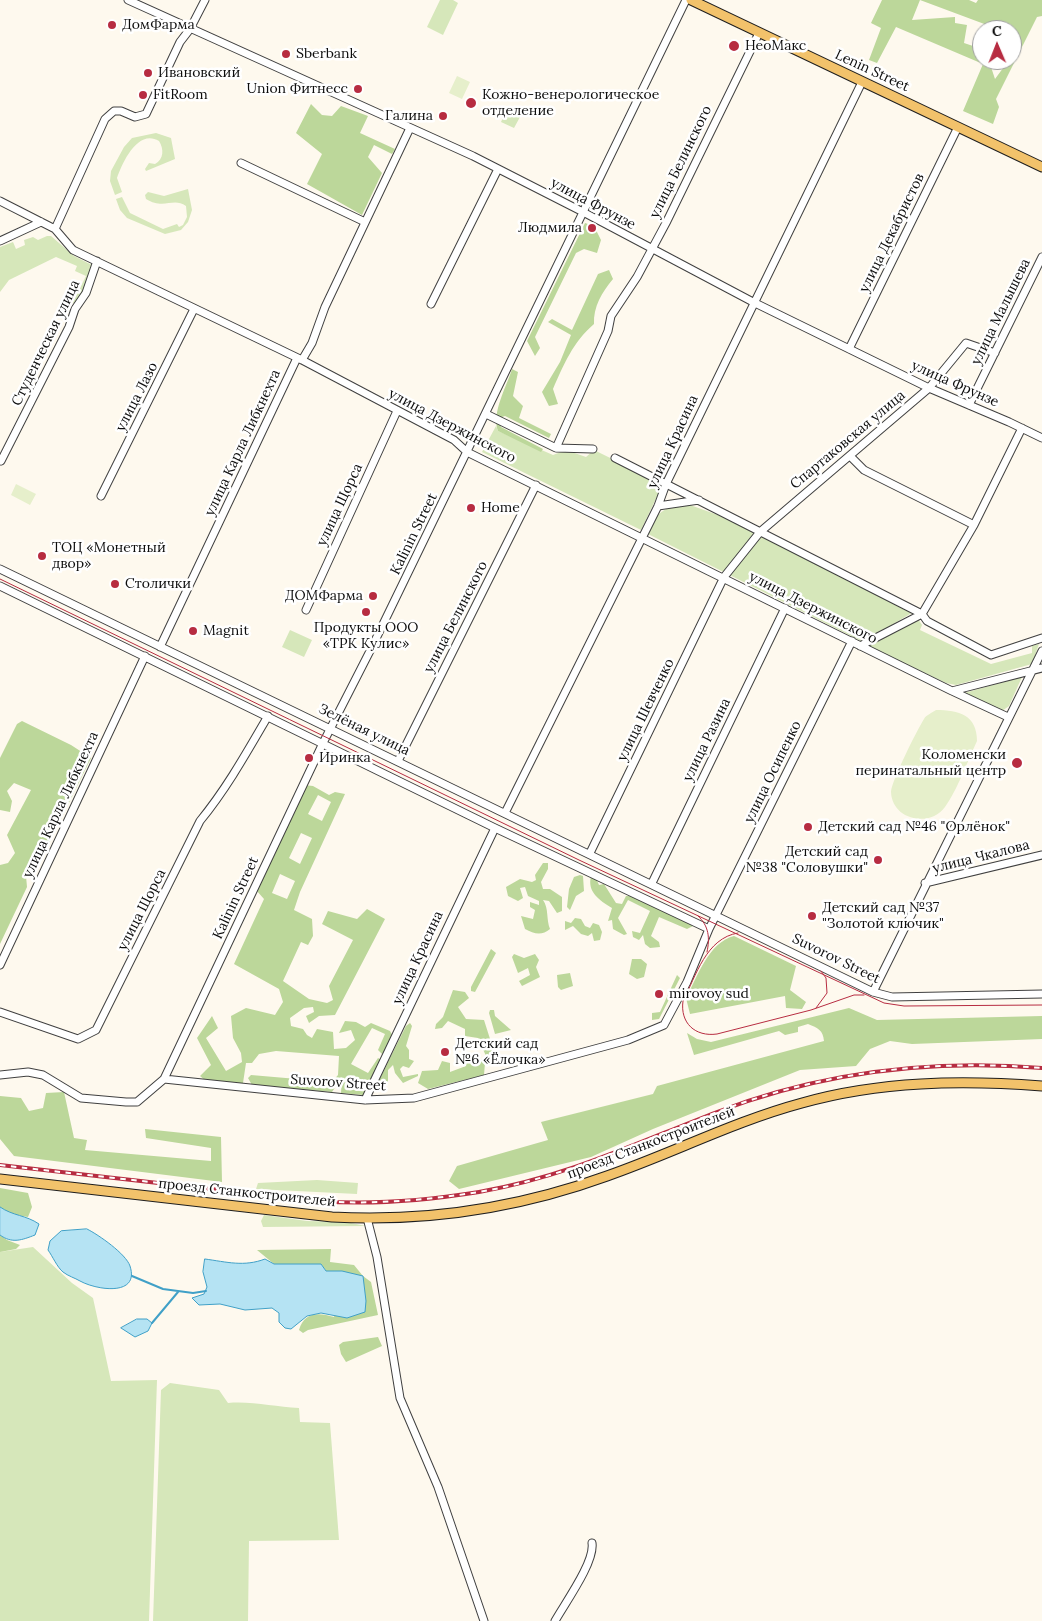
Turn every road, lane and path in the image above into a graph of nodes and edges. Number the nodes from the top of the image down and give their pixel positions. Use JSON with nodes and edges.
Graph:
{"nodes":[{"id":1,"x":128,"y":0,"type":"edge"},
{"id":2,"x":205,"y":0,"type":"edge"},
{"id":3,"x":686,"y":0,"type":"edge"},
{"id":4,"x":690,"y":0,"type":"edge"},
{"id":5,"x":190,"y":29,"type":"junction"},
{"id":6,"x":759,"y":33,"type":"junction"},
{"id":7,"x":862,"y":82,"type":"junction"},
{"id":8,"x":958,"y":127,"type":"junction"},
{"id":9,"x":410,"y":128,"type":"junction"},
{"id":10,"x":241,"y":163,"type":"dead end"},
{"id":11,"x":1042,"y":168,"type":"edge"},
{"id":12,"x":498,"y":169,"type":"junction"},
{"id":13,"x":0,"y":202,"type":"edge"},
{"id":14,"x":583,"y":212,"type":"junction"},
{"id":15,"x":41,"y":222,"type":"junction"},
{"id":16,"x":365,"y":222,"type":"junction"},
{"id":17,"x":54,"y":229,"type":"junction"},
{"id":18,"x":0,"y":241,"type":"edge"},
{"id":19,"x":651,"y":249,"type":"junction"},
{"id":20,"x":1042,"y":257,"type":"edge"},
{"id":21,"x":97,"y":261,"type":"junction"},
{"id":22,"x":754,"y":302,"type":"junction"},
{"id":23,"x":431,"y":304,"type":"dead end"},
{"id":24,"x":194,"y":309,"type":"junction"},
{"id":25,"x":849,"y":349,"type":"junction"},
{"id":26,"x":995,"y":353,"type":"junction"},
{"id":27,"x":300,"y":359,"type":"junction"},
{"id":28,"x":929,"y":388,"type":"junction"},
{"id":29,"x":969,"y":405,"type":"junction"},
{"id":30,"x":397,"y":411,"type":"junction"},
{"id":31,"x":486,"y":414,"type":"junction"},
{"id":32,"x":1022,"y":428,"type":"junction"},
{"id":33,"x":1042,"y":438,"type":"edge"},
{"id":34,"x":556,"y":448,"type":"junction"},
{"id":35,"x":593,"y":449,"type":"dead end"},
{"id":36,"x":467,"y":452,"type":"junction"},
{"id":37,"x":850,"y":456,"type":"junction"},
{"id":38,"x":615,"y":458,"type":"dead end"},
{"id":39,"x":1,"y":461,"type":"edge"},
{"id":40,"x":666,"y":484,"type":"junction"},
{"id":41,"x":536,"y":485,"type":"junction"},
{"id":42,"x":101,"y":496,"type":"dead end"},
{"id":43,"x":699,"y":500,"type":"junction"},
{"id":44,"x":658,"y":506,"type":"junction"},
{"id":45,"x":974,"y":525,"type":"junction"},
{"id":46,"x":760,"y":532,"type":"junction"},
{"id":47,"x":641,"y":536,"type":"junction"},
{"id":48,"x":0,"y":569,"type":"edge"},
{"id":49,"x":724,"y":577,"type":"junction"},
{"id":50,"x":0,"y":586,"type":"edge"},
{"id":51,"x":785,"y":608,"type":"junction"},
{"id":52,"x":306,"y":610,"type":"dead end"},
{"id":53,"x":922,"y":614,"type":"junction"},
{"id":54,"x":1042,"y":638,"type":"edge"},
{"id":55,"x":852,"y":641,"type":"junction"},
{"id":56,"x":860,"y":646,"type":"junction"},
{"id":57,"x":160,"y":647,"type":"junction"},
{"id":58,"x":1042,"y":651,"type":"edge"},
{"id":59,"x":145,"y":656,"type":"junction"},
{"id":60,"x":1042,"y":668,"type":"edge"},
{"id":61,"x":1033,"y":671,"type":"junction"},
{"id":62,"x":952,"y":691,"type":"junction"},
{"id":63,"x":268,"y":716,"type":"junction"},
{"id":64,"x":1008,"y":718,"type":"junction"},
{"id":65,"x":332,"y":728,"type":"junction"},
{"id":66,"x":323,"y":743,"type":"junction"},
{"id":67,"x":398,"y":761,"type":"junction"},
{"id":68,"x":506,"y":813,"type":"junction"},
{"id":69,"x":495,"y":828,"type":"junction"},
{"id":70,"x":590,"y":853,"type":"junction"},
{"id":71,"x":1042,"y":855,"type":"edge"},
{"id":72,"x":652,"y":883,"type":"junction"},
{"id":73,"x":925,"y":883,"type":"junction"},
{"id":74,"x":716,"y":914,"type":"junction"},
{"id":75,"x":709,"y":929,"type":"junction"},
{"id":76,"x":0,"y":965,"type":"edge"},
{"id":77,"x":873,"y":992,"type":"junction"},
{"id":78,"x":1042,"y":994,"type":"edge"},
{"id":79,"x":0,"y":1012,"type":"edge"},
{"id":80,"x":0,"y":1075,"type":"edge"},
{"id":81,"x":164,"y":1078,"type":"junction"},
{"id":82,"x":1042,"y":1086,"type":"edge"},
{"id":83,"x":365,"y":1100,"type":"junction"},
{"id":84,"x":0,"y":1179,"type":"edge"},
{"id":85,"x":367,"y":1218,"type":"junction"},
{"id":86,"x":592,"y":1543,"type":"dead end"},
{"id":87,"x":484,"y":1621,"type":"edge"},
{"id":88,"x":555,"y":1621,"type":"edge"}],
"edges":[{"from":1,"to":5,"type":"street","name":"улица Фрунзе"},
{"from":2,"to":5,"type":"street"},
{"from":3,"to":14,"type":"street","name":"Kalinin Street"},
{"from":4,"to":6,"type":"main road","name":"Lenin Street"},
{"from":5,"to":9,"type":"street","name":"улица Фрунзе"},
{"from":5,"to":17,"type":"street"},
{"from":6,"to":7,"type":"main road","name":"Lenin Street"},
{"from":6,"to":19,"type":"street","name":"улица Белинского"},
{"from":7,"to":8,"type":"main road","name":"Lenin Street"},
{"from":7,"to":22,"type":"street","name":"улица Красина"},
{"from":8,"to":11,"type":"main road","name":"Lenin Street"},
{"from":8,"to":25,"type":"street","name":"улица Декабристов"},
{"from":9,"to":12,"type":"street","name":"улица Фрунзе"},
{"from":9,"to":16,"type":"street","name":"улица Карла Либкнехта"},
{"from":10,"to":16,"type":"street"},
{"from":12,"to":14,"type":"street","name":"улица Фрунзе"},
{"from":12,"to":23,"type":"street"},
{"from":13,"to":15,"type":"street","name":"улица Дзержинского"},
{"from":14,"to":19,"type":"street","name":"улица Фрунзе"},
{"from":14,"to":31,"type":"street","name":"Kalinin Street"},
{"from":15,"to":17,"type":"street","name":"улица Дзержинского"},
{"from":15,"to":18,"type":"street"},
{"from":16,"to":27,"type":"street","name":"улица Карла Либкнехта"},
{"from":17,"to":21,"type":"street","name":"улица Дзержинского"},
{"from":19,"to":22,"type":"street","name":"улица Фрунзе"},
{"from":19,"to":34,"type":"street","name":"улица Белинского"},
{"from":20,"to":26,"type":"street","name":"улица Малышева"},
{"from":21,"to":24,"type":"street","name":"улица Дзержинского"},
{"from":21,"to":39,"type":"street","name":"Студенческая улица"},
{"from":22,"to":25,"type":"street","name":"улица Фрунзе"},
{"from":22,"to":40,"type":"street","name":"улица Красина"},
{"from":24,"to":27,"type":"street","name":"улица Дзержинского"},
{"from":24,"to":42,"type":"street","name":"улица Лазо"},
{"from":25,"to":28,"type":"street","name":"улица Фрунзе"},
{"from":26,"to":28,"type":"street","name":"Спартаковская улица"},
{"from":26,"to":29,"type":"street","name":"улица Малышева"},
{"from":27,"to":30,"type":"street","name":"улица Дзержинского"},
{"from":27,"to":57,"type":"street","name":"улица Карла Либкнехта"},
{"from":28,"to":29,"type":"street","name":"улица Фрунзе"},
{"from":28,"to":37,"type":"street","name":"Спартаковская улица"},
{"from":29,"to":32,"type":"street","name":"улица Фрунзе"},
{"from":30,"to":36,"type":"street","name":"улица Дзержинского"},
{"from":30,"to":52,"type":"street","name":"улица Щорса"},
{"from":31,"to":34,"type":"street"},
{"from":31,"to":36,"type":"street","name":"Kalinin Street"},
{"from":32,"to":33,"type":"street","name":"улица Фрунзе"},
{"from":32,"to":45,"type":"street"},
{"from":34,"to":35,"type":"street"},
{"from":36,"to":41,"type":"street","name":"улица Дзержинского"},
{"from":36,"to":65,"type":"street","name":"Kalinin Street"},
{"from":37,"to":45,"type":"street"},
{"from":37,"to":46,"type":"street","name":"Спартаковская улица"},
{"from":38,"to":40,"type":"street"},
{"from":40,"to":43,"type":"street"},
{"from":40,"to":44,"type":"street","name":"улица Красина"},
{"from":41,"to":47,"type":"street","name":"улица Дзержинского"},
{"from":41,"to":67,"type":"street","name":"улица Белинского"},
{"from":43,"to":44,"type":"street"},
{"from":43,"to":46,"type":"street"},
{"from":44,"to":47,"type":"street","name":"улица Красина"},
{"from":45,"to":53,"type":"street"},
{"from":46,"to":49,"type":"street","name":"Спартаковская улица"},
{"from":46,"to":53,"type":"street"},
{"from":47,"to":49,"type":"street","name":"улица Дзержинского"},
{"from":47,"to":68,"type":"street","name":"улица Красина"},
{"from":48,"to":57,"type":"street","name":"Зелёная улица"},
{"from":49,"to":51,"type":"street","name":"улица Дзержинского"},
{"from":49,"to":70,"type":"street","name":"улица Шевченко"},
{"from":50,"to":59,"type":"street"},
{"from":51,"to":55,"type":"street","name":"улица Дзержинского"},
{"from":51,"to":72,"type":"street","name":"улица Разина"},
{"from":53,"to":54,"type":"street"},
{"from":53,"to":56,"type":"street"},
{"from":55,"to":56,"type":"street","name":"улица Дзержинского"},
{"from":55,"to":74,"type":"street","name":"улица Осипенко"},
{"from":56,"to":62,"type":"street","name":"улица Дзержинского"},
{"from":57,"to":65,"type":"street","name":"Зелёная улица"},
{"from":58,"to":61,"type":"street"},
{"from":59,"to":63,"type":"street"},
{"from":59,"to":76,"type":"street","name":"улица Карла Либкнехта"},
{"from":60,"to":61,"type":"street"},
{"from":61,"to":62,"type":"street"},
{"from":61,"to":64,"type":"street"},
{"from":62,"to":64,"type":"street","name":"улица Дзержинского"},
{"from":63,"to":66,"type":"street"},
{"from":63,"to":79,"type":"street","name":"улица Щорса"},
{"from":64,"to":73,"type":"street"},
{"from":65,"to":66,"type":"street","name":"Kalinin Street"},
{"from":65,"to":67,"type":"street","name":"Зелёная улица"},
{"from":66,"to":69,"type":"street"},
{"from":66,"to":81,"type":"street","name":"Kalinin Street"},
{"from":67,"to":68,"type":"street","name":"Зелёная улица"},
{"from":68,"to":70,"type":"street","name":"Зелёная улица"},
{"from":69,"to":75,"type":"street"},
{"from":69,"to":83,"type":"street","name":"улица Красина"},
{"from":70,"to":72,"type":"street","name":"Зелёная улица"},
{"from":71,"to":73,"type":"street","name":"улица Чкалова"},
{"from":72,"to":74,"type":"street","name":"Зелёная улица"},
{"from":73,"to":77,"type":"street"},
{"from":74,"to":75,"type":"street","name":"улица Осипенко"},
{"from":74,"to":77,"type":"street","name":"Suvorov Street"},
{"from":75,"to":83,"type":"street","name":"Suvorov Street"},
{"from":77,"to":78,"type":"street","name":"Suvorov Street"},
{"from":80,"to":81,"type":"street"},
{"from":81,"to":83,"type":"street","name":"Suvorov Street"},
{"from":82,"to":85,"type":"main road","name":"проезд Станкостроителей"},
{"from":84,"to":85,"type":"main road","name":"проезд Станкостроителей"},
{"from":85,"to":87,"type":"street"},
{"from":86,"to":88,"type":"street"}]}
